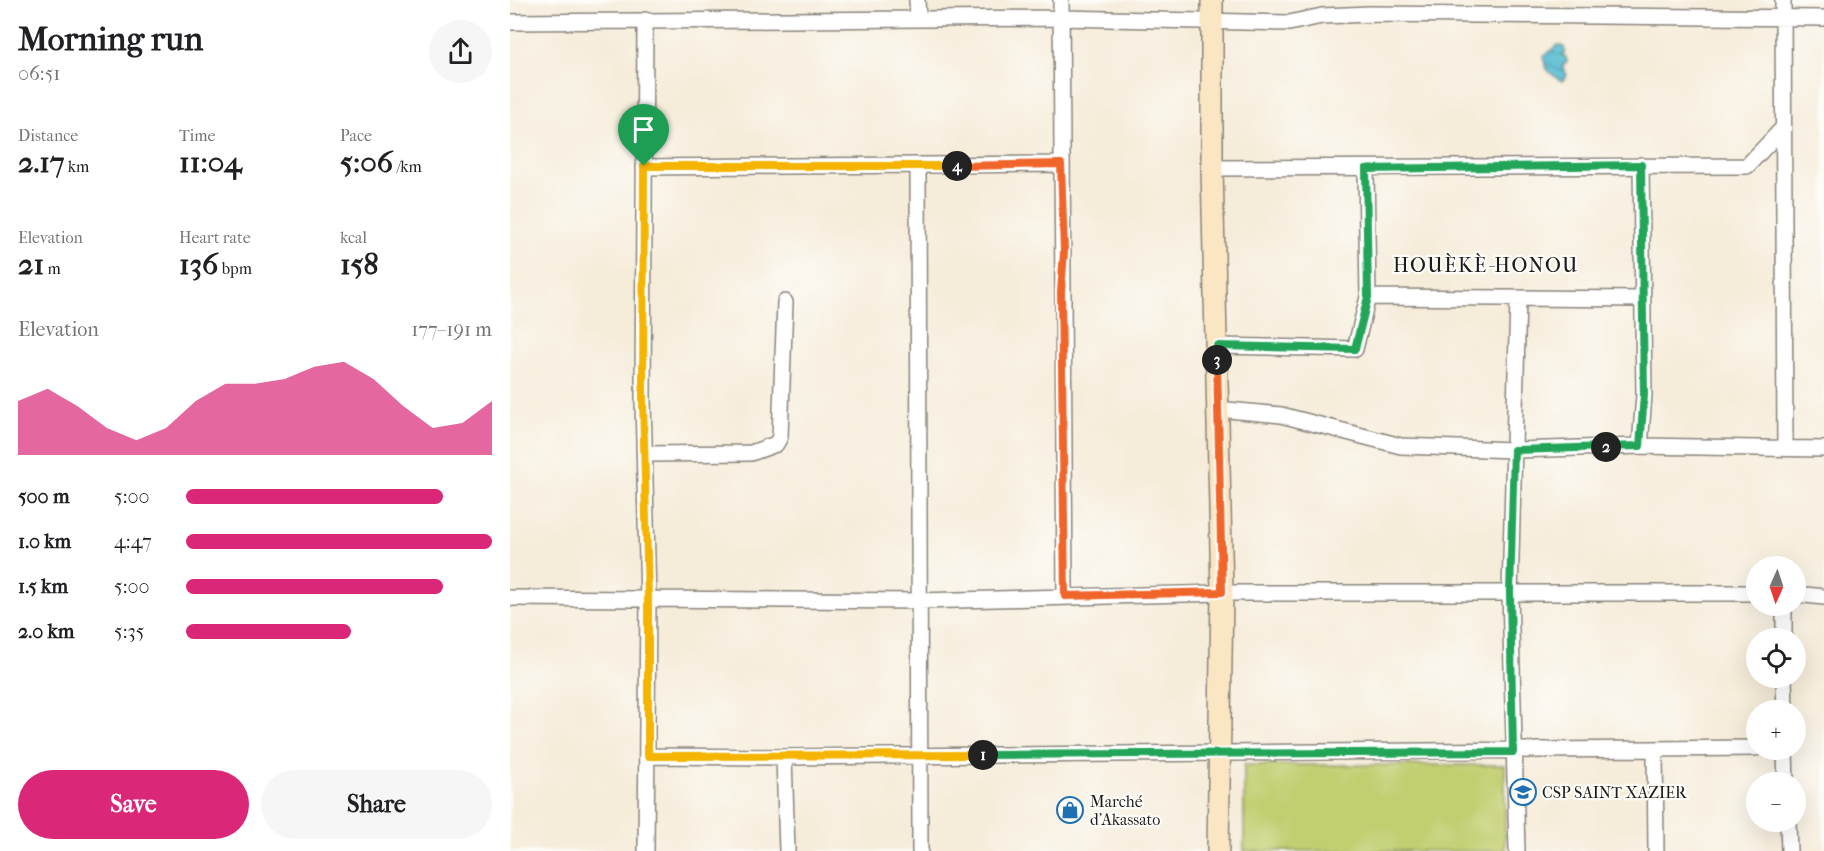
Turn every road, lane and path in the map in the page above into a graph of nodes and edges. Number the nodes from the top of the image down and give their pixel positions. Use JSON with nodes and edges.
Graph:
{"nodes":[{"id":1,"x":917,"y":0,"type":"edge"},
{"id":2,"x":1061,"y":0,"type":"edge"},
{"id":3,"x":1212,"y":0,"type":"edge"},
{"id":4,"x":1783,"y":0,"type":"edge"},
{"id":5,"x":1370,"y":7,"type":"edge"},
{"id":6,"x":1512,"y":7,"type":"edge"},
{"id":7,"x":1061,"y":18,"type":"junction"},
{"id":8,"x":1824,"y":18,"type":"edge"},
{"id":9,"x":645,"y":20,"type":"junction"},
{"id":10,"x":918,"y":20,"type":"junction"},
{"id":11,"x":1783,"y":20,"type":"junction"},
{"id":12,"x":510,"y":22,"type":"edge"},
{"id":13,"x":1212,"y":23,"type":"junction"},
{"id":14,"x":1783,"y":128,"type":"junction"},
{"id":15,"x":1061,"y":164,"type":"junction"},
{"id":16,"x":1641,"y":165,"type":"junction"},
{"id":17,"x":644,"y":166,"type":"junction"},
{"id":18,"x":918,"y":166,"type":"junction"},
{"id":19,"x":1212,"y":168,"type":"junction"},
{"id":20,"x":1366,"y":169,"type":"junction"},
{"id":21,"x":1368,"y":297,"type":"junction"},
{"id":22,"x":1518,"y":299,"type":"junction"},
{"id":23,"x":1641,"y":299,"type":"junction"},
{"id":24,"x":785,"y":302,"type":"dead end"},
{"id":25,"x":1217,"y":346,"type":"junction"},
{"id":26,"x":1217,"y":409,"type":"junction"},
{"id":27,"x":1640,"y":446,"type":"junction"},
{"id":28,"x":1785,"y":448,"type":"junction"},
{"id":29,"x":1824,"y":448,"type":"edge"},
{"id":30,"x":1514,"y":450,"type":"junction"},
{"id":31,"x":645,"y":454,"type":"junction"},
{"id":32,"x":1222,"y":592,"type":"junction"},
{"id":33,"x":1510,"y":593,"type":"junction"},
{"id":34,"x":1746,"y":593,"type":"edge"},
{"id":35,"x":1806,"y":595,"type":"edge"},
{"id":36,"x":1065,"y":596,"type":"junction"},
{"id":37,"x":1824,"y":597,"type":"edge"},
{"id":38,"x":510,"y":598,"type":"edge"},
{"id":39,"x":648,"y":599,"type":"junction"},
{"id":40,"x":919,"y":601,"type":"junction"},
{"id":41,"x":1746,"y":748,"type":"edge"},
{"id":42,"x":1655,"y":750,"type":"junction"},
{"id":43,"x":1513,"y":752,"type":"junction"},
{"id":44,"x":1218,"y":754,"type":"junction"},
{"id":45,"x":648,"y":756,"type":"junction"},
{"id":46,"x":920,"y":756,"type":"junction"},
{"id":47,"x":784,"y":757,"type":"junction"},
{"id":48,"x":1788,"y":832,"type":"edge"},
{"id":49,"x":646,"y":851,"type":"edge"},
{"id":50,"x":787,"y":851,"type":"edge"},
{"id":51,"x":920,"y":851,"type":"edge"},
{"id":52,"x":1218,"y":851,"type":"edge"},
{"id":53,"x":1517,"y":851,"type":"edge"},
{"id":54,"x":1656,"y":851,"type":"edge"},
{"id":55,"x":1789,"y":851,"type":"edge"}],
"edges":[{"from":1,"to":10,"type":"street"},
{"from":2,"to":7,"type":"street"},
{"from":3,"to":13,"type":"street"},
{"from":4,"to":11,"type":"street"},
{"from":5,"to":6,"type":"street"},
{"from":5,"to":13,"type":"street"},
{"from":6,"to":11,"type":"street"},
{"from":7,"to":10,"type":"street"},
{"from":7,"to":13,"type":"street"},
{"from":7,"to":15,"type":"street"},
{"from":8,"to":11,"type":"street"},
{"from":9,"to":10,"type":"street"},
{"from":9,"to":12,"type":"street"},
{"from":9,"to":17,"type":"street"},
{"from":11,"to":14,"type":"street"},
{"from":13,"to":19,"type":"street"},
{"from":14,"to":16,"type":"street"},
{"from":14,"to":28,"type":"street"},
{"from":15,"to":18,"type":"street"},
{"from":15,"to":36,"type":"street"},
{"from":16,"to":20,"type":"street"},
{"from":16,"to":23,"type":"street"},
{"from":17,"to":18,"type":"street"},
{"from":17,"to":31,"type":"street"},
{"from":18,"to":40,"type":"street"},
{"from":19,"to":20,"type":"street"},
{"from":19,"to":25,"type":"street"},
{"from":20,"to":21,"type":"street"},
{"from":21,"to":22,"type":"street"},
{"from":21,"to":25,"type":"street"},
{"from":22,"to":23,"type":"street"},
{"from":22,"to":30,"type":"street"},
{"from":23,"to":27,"type":"street"},
{"from":24,"to":31,"type":"street"},
{"from":25,"to":26,"type":"street"},
{"from":26,"to":30,"type":"street"},
{"from":26,"to":32,"type":"street"},
{"from":27,"to":28,"type":"street"},
{"from":27,"to":30,"type":"street"},
{"from":28,"to":29,"type":"street"},
{"from":30,"to":33,"type":"street"},
{"from":31,"to":39,"type":"street"},
{"from":32,"to":33,"type":"street"},
{"from":32,"to":36,"type":"street"},
{"from":32,"to":44,"type":"street"},
{"from":33,"to":34,"type":"street"},
{"from":33,"to":43,"type":"street"},
{"from":35,"to":37,"type":"street"},
{"from":36,"to":40,"type":"street"},
{"from":38,"to":39,"type":"street"},
{"from":39,"to":40,"type":"street"},
{"from":39,"to":45,"type":"street"},
{"from":40,"to":46,"type":"street"},
{"from":41,"to":42,"type":"street"},
{"from":42,"to":43,"type":"street"},
{"from":42,"to":54,"type":"street"},
{"from":43,"to":44,"type":"street"},
{"from":43,"to":53,"type":"street"},
{"from":44,"to":46,"type":"street"},
{"from":44,"to":52,"type":"street"},
{"from":45,"to":47,"type":"street"},
{"from":45,"to":49,"type":"street"},
{"from":46,"to":47,"type":"street"},
{"from":46,"to":51,"type":"street"},
{"from":47,"to":50,"type":"street"},
{"from":48,"to":55,"type":"street"}]}
